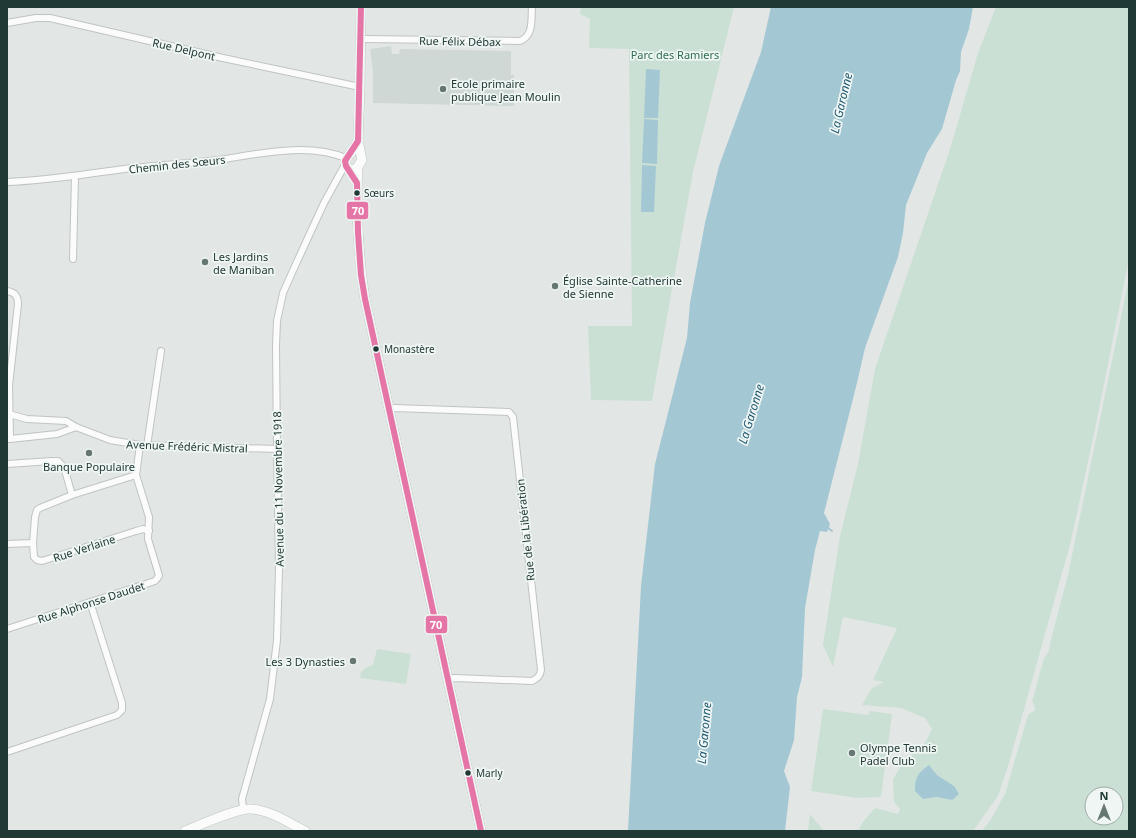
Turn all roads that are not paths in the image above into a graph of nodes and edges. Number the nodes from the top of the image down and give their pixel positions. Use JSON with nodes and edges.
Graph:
{"nodes":[{"id":1,"x":360,"y":7,"type":"edge"},
{"id":2,"x":532,"y":7,"type":"edge"},
{"id":3,"x":7,"y":23,"type":"edge"},
{"id":4,"x":361,"y":39,"type":"junction"},
{"id":5,"x":360,"y":87,"type":"junction"},
{"id":6,"x":352,"y":163,"type":"junction"},
{"id":7,"x":75,"y":176,"type":"junction"},
{"id":8,"x":338,"y":177,"type":"junction"},
{"id":9,"x":7,"y":182,"type":"edge"},
{"id":10,"x":73,"y":259,"type":"dead end"},
{"id":11,"x":7,"y":291,"type":"edge"},
{"id":12,"x":161,"y":351,"type":"dead end"},
{"id":13,"x":9,"y":362,"type":"edge"},
{"id":14,"x":389,"y":409,"type":"junction"},
{"id":15,"x":9,"y":414,"type":"junction"},
{"id":16,"x":56,"y":420,"type":"junction"},
{"id":17,"x":76,"y":428,"type":"junction"},
{"id":18,"x":56,"y":434,"type":"junction"},
{"id":19,"x":9,"y":439,"type":"edge"},
{"id":20,"x":140,"y":445,"type":"junction"},
{"id":21,"x":147,"y":446,"type":"junction"},
{"id":22,"x":277,"y":449,"type":"junction"},
{"id":23,"x":7,"y":464,"type":"edge"},
{"id":24,"x":136,"y":475,"type":"junction"},
{"id":25,"x":72,"y":495,"type":"junction"},
{"id":26,"x":149,"y":530,"type":"junction"},
{"id":27,"x":33,"y":543,"type":"junction"},
{"id":28,"x":7,"y":544,"type":"edge"},
{"id":29,"x":90,"y":602,"type":"junction"},
{"id":30,"x":7,"y":629,"type":"edge"},
{"id":31,"x":448,"y":679,"type":"junction"},
{"id":32,"x":7,"y":752,"type":"edge"},
{"id":33,"x":243,"y":809,"type":"junction"},
{"id":34,"x":185,"y":831,"type":"edge"},
{"id":35,"x":305,"y":831,"type":"edge"},
{"id":36,"x":481,"y":831,"type":"edge"}],
"edges":[{"from":1,"to":4,"type":"main road"},
{"from":2,"to":4,"type":"street","name":"Rue Félix Débax"},
{"from":3,"to":5,"type":"street","name":"Rue Delpont"},
{"from":4,"to":5,"type":"main road"},
{"from":5,"to":6,"type":"main road"},
{"from":6,"to":7,"type":"street","name":"Chemin des Sœurs"},
{"from":6,"to":8,"type":"street"},
{"from":6,"to":8,"type":"street","name":"Avenue du 11 Novembre 1918"},
{"from":6,"to":14,"type":"main road"},
{"from":7,"to":9,"type":"street","name":"Chemin des Sœurs"},
{"from":7,"to":10,"type":"street"},
{"from":8,"to":22,"type":"street","name":"Avenue du 11 Novembre 1918"},
{"from":11,"to":13,"type":"street"},
{"from":12,"to":21,"type":"street"},
{"from":13,"to":15,"type":"street"},
{"from":14,"to":31,"type":"main road"},
{"from":14,"to":31,"type":"street","name":"Rue de la Libération"},
{"from":15,"to":16,"type":"street","name":"Avenue Frédéric Mistral"},
{"from":15,"to":19,"type":"street"},
{"from":16,"to":17,"type":"street","name":"Avenue Frédéric Mistral"},
{"from":16,"to":18,"type":"street"},
{"from":17,"to":18,"type":"street"},
{"from":17,"to":20,"type":"street","name":"Avenue Frédéric Mistral"},
{"from":18,"to":19,"type":"street"},
{"from":20,"to":21,"type":"street","name":"Avenue Frédéric Mistral"},
{"from":20,"to":24,"type":"street","name":"Rue Alphonse Daudet"},
{"from":21,"to":22,"type":"street","name":"Avenue Frédéric Mistral"},
{"from":22,"to":33,"type":"street","name":"Avenue du 11 Novembre 1918"},
{"from":23,"to":25,"type":"street"},
{"from":24,"to":25,"type":"street"},
{"from":24,"to":26,"type":"street","name":"Rue Alphonse Daudet"},
{"from":25,"to":27,"type":"street"},
{"from":26,"to":27,"type":"street","name":"Rue Verlaine"},
{"from":26,"to":29,"type":"street","name":"Rue Alphonse Daudet"},
{"from":27,"to":28,"type":"street"},
{"from":29,"to":30,"type":"street","name":"Rue Alphonse Daudet"},
{"from":29,"to":32,"type":"street"},
{"from":31,"to":36,"type":"main road"},
{"from":33,"to":34,"type":"main road"},
{"from":33,"to":35,"type":"main road"}]}
